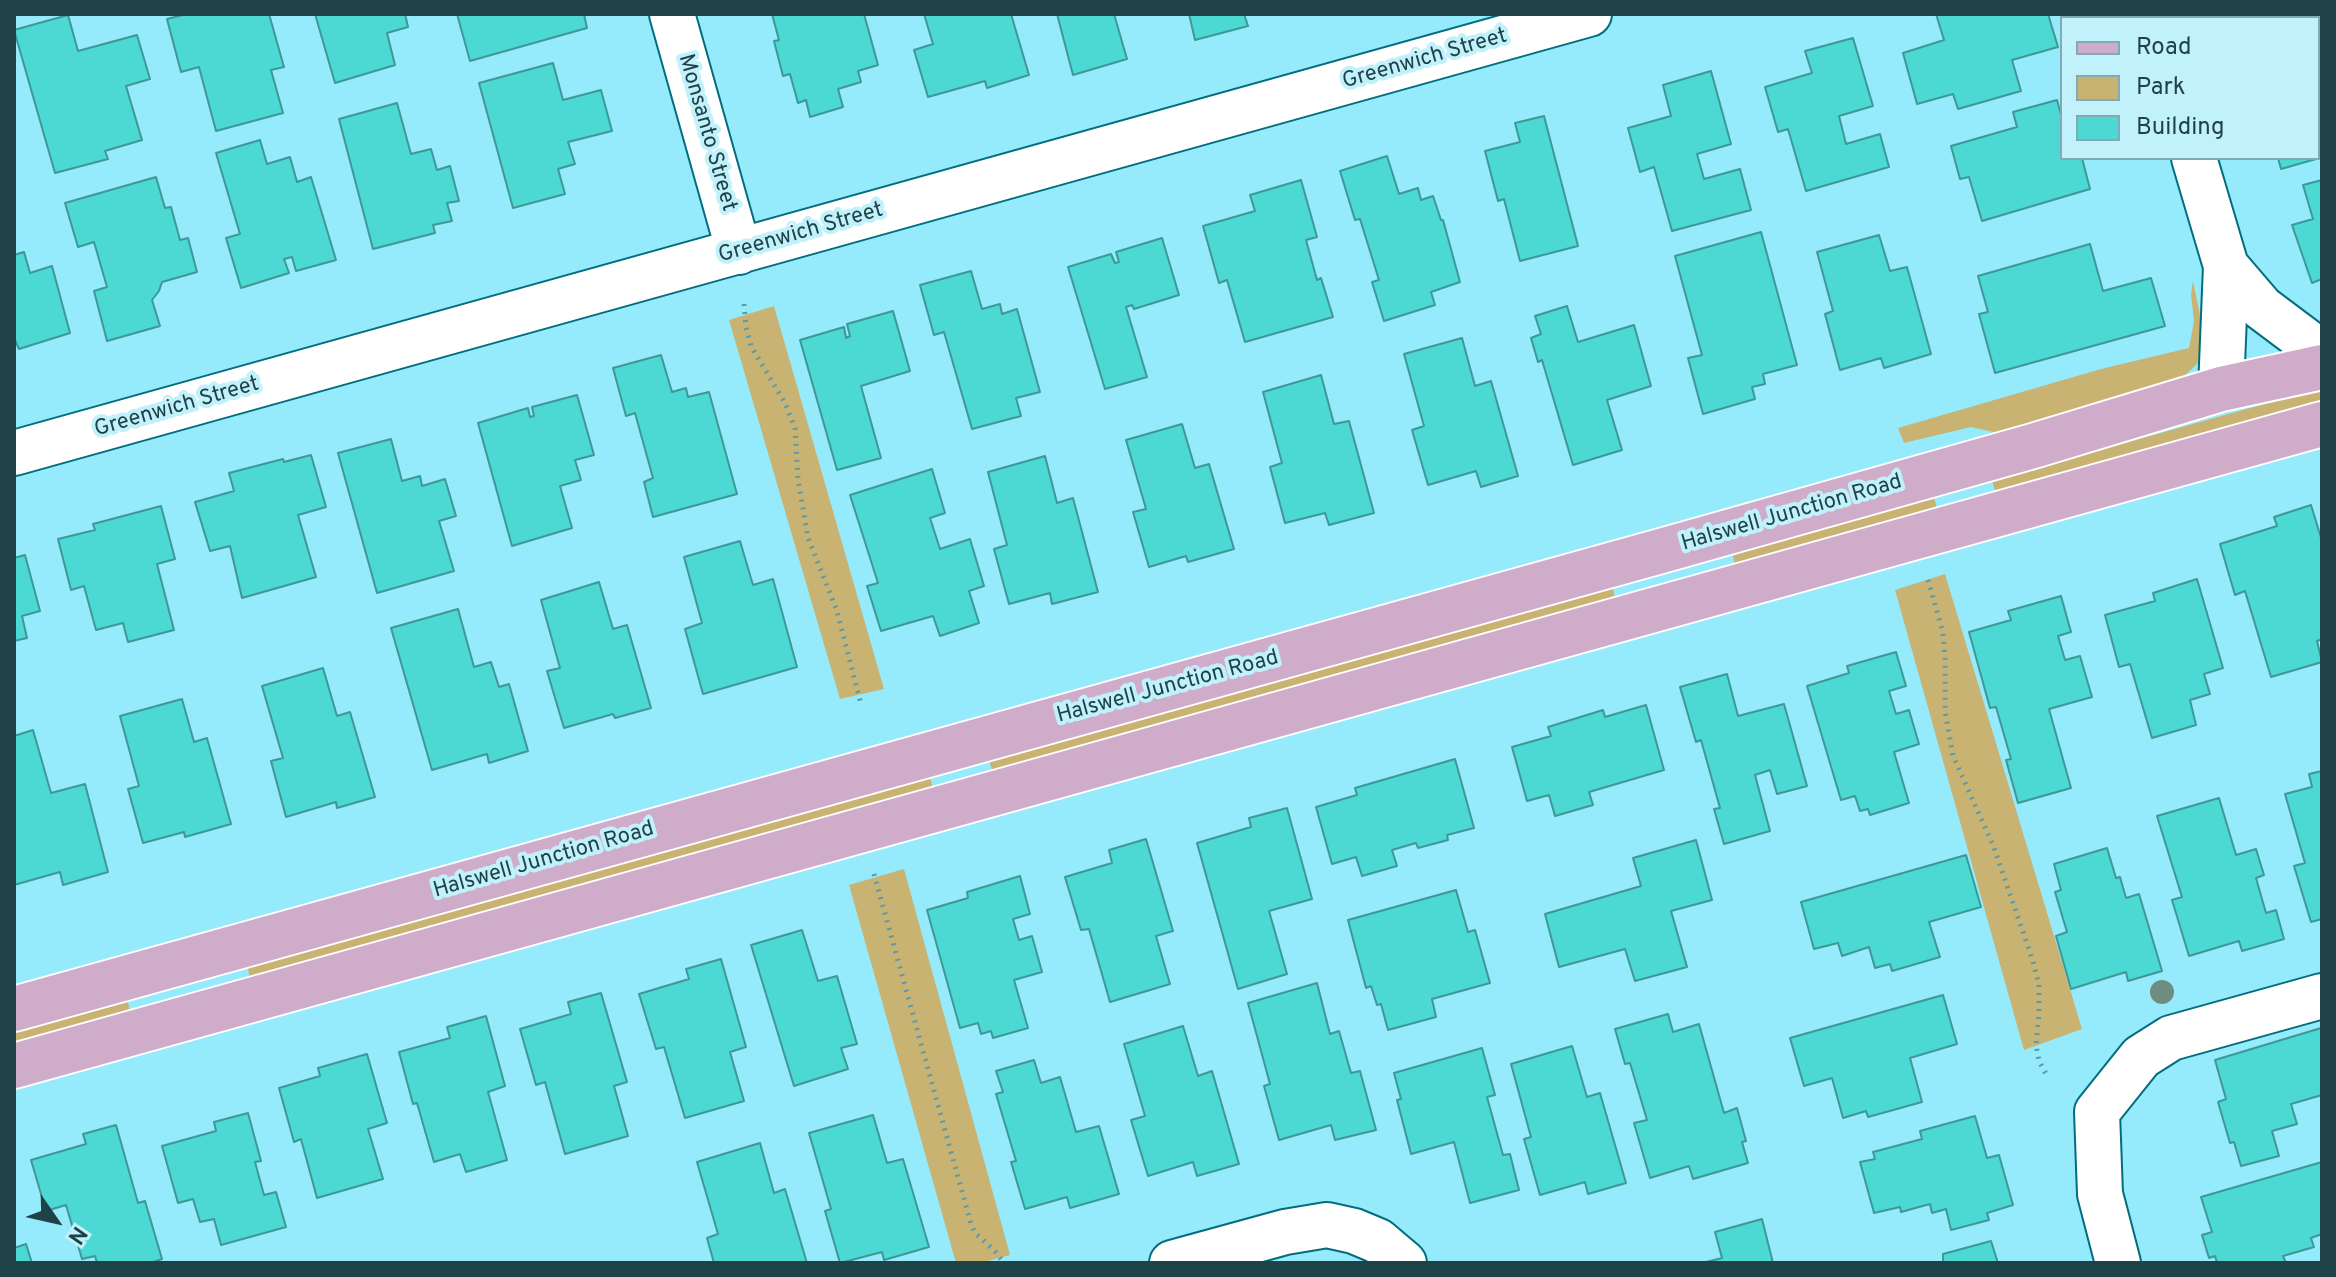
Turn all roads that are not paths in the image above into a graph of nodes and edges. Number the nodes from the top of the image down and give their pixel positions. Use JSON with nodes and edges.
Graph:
{"nodes":[{"id":1,"x":672,"y":14,"type":"edge"},
{"id":2,"x":1589,"y":14,"type":"edge"},
{"id":3,"x":2195,"y":160,"type":"edge"},
{"id":4,"x":739,"y":252,"type":"junction"},
{"id":5,"x":2226,"y":266,"type":"junction"},
{"id":6,"x":2322,"y":353,"type":"edge"},
{"id":7,"x":2322,"y":367,"type":"edge"},
{"id":8,"x":2221,"y":389,"type":"junction"},
{"id":9,"x":2322,"y":424,"type":"edge"},
{"id":10,"x":14,"y":453,"type":"edge"},
{"id":11,"x":1668,"y":549,"type":"junction"},
{"id":12,"x":1682,"y":603,"type":"junction"},
{"id":13,"x":182,"y":962,"type":"junction"},
{"id":14,"x":2322,"y":996,"type":"edge"},
{"id":15,"x":14,"y":1009,"type":"edge"},
{"id":16,"x":195,"y":1015,"type":"junction"},
{"id":17,"x":14,"y":1066,"type":"edge"},
{"id":18,"x":1172,"y":1263,"type":"edge"},
{"id":19,"x":1404,"y":1263,"type":"edge"},
{"id":20,"x":2118,"y":1263,"type":"edge"}],
"edges":[{"from":1,"to":4,"type":"street","name":"Monsanto Street"},
{"from":2,"to":4,"type":"street","name":"Greenwich Street"},
{"from":3,"to":5,"type":"street"},
{"from":4,"to":10,"type":"street","name":"Greenwich Street"},
{"from":5,"to":6,"type":"street"},
{"from":5,"to":8,"type":"street"},
{"from":7,"to":8,"type":"main road","name":"Halswell Junction Road"},
{"from":8,"to":11,"type":"main road","name":"Halswell Junction Road"},
{"from":9,"to":12,"type":"main road"},
{"from":11,"to":12,"type":"main road"},
{"from":11,"to":13,"type":"main road","name":"Halswell Junction Road"},
{"from":12,"to":16,"type":"main road"},
{"from":13,"to":15,"type":"main road","name":"Halswell Junction Road"},
{"from":13,"to":16,"type":"main road"},
{"from":14,"to":20,"type":"street"},
{"from":16,"to":17,"type":"main road"},
{"from":18,"to":19,"type":"street"}]}
